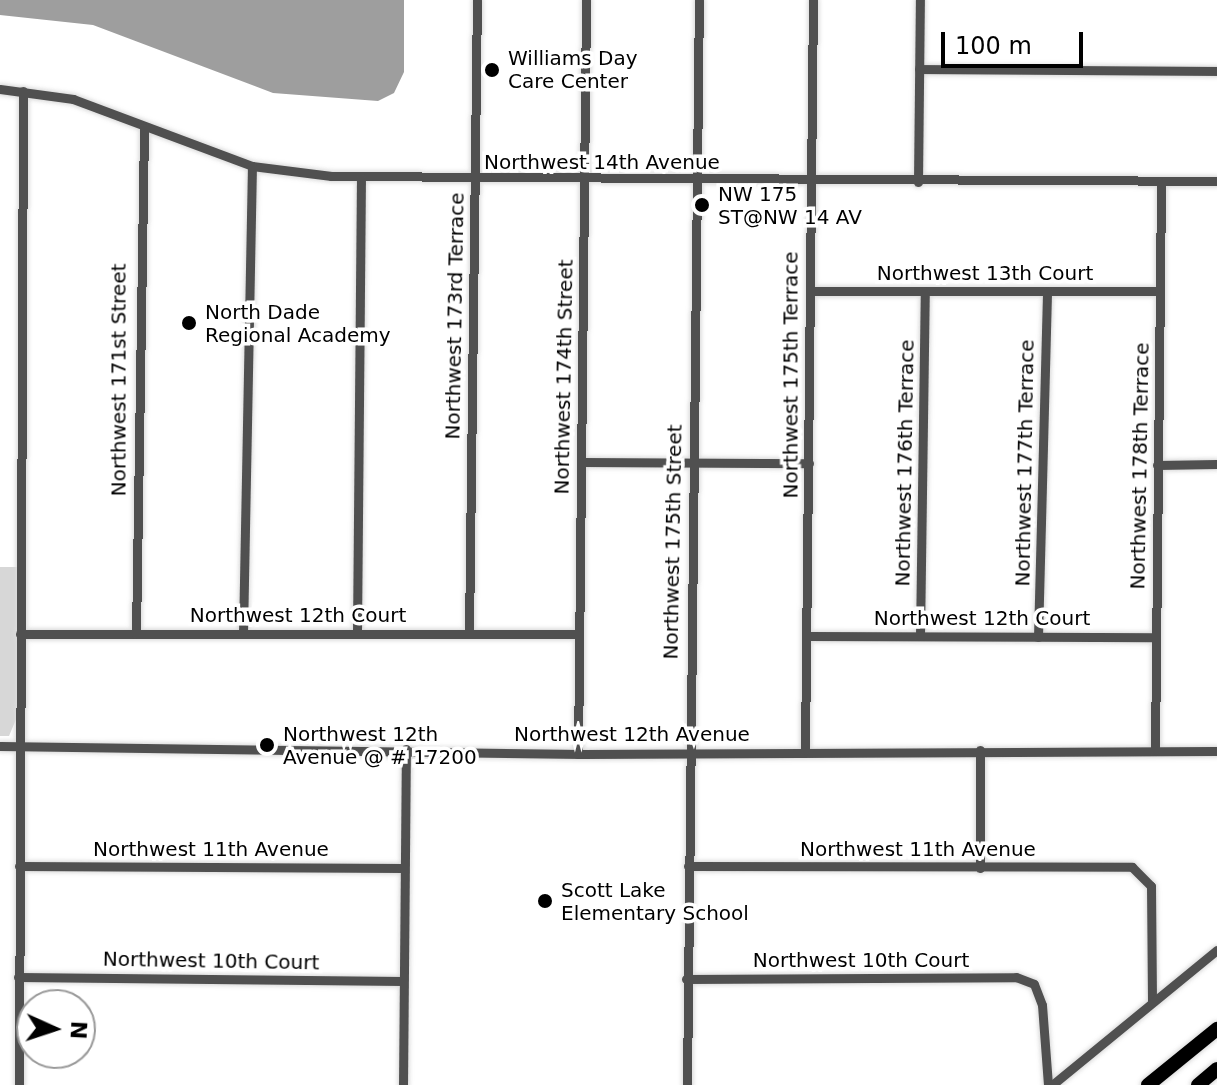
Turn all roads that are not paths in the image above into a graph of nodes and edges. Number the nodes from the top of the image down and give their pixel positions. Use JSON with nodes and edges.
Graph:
{"nodes":[{"id":1,"x":477,"y":0,"type":"edge"},
{"id":2,"x":586,"y":0,"type":"edge"},
{"id":3,"x":699,"y":0,"type":"edge"},
{"id":4,"x":813,"y":0,"type":"edge"},
{"id":5,"x":920,"y":0,"type":"edge"},
{"id":6,"x":919,"y":69,"type":"junction"},
{"id":7,"x":1217,"y":71,"type":"edge"},
{"id":8,"x":0,"y":89,"type":"edge"},
{"id":9,"x":23,"y":91,"type":"junction"},
{"id":10,"x":144,"y":128,"type":"junction"},
{"id":11,"x":252,"y":166,"type":"junction"},
{"id":12,"x":361,"y":178,"type":"junction"},
{"id":13,"x":585,"y":178,"type":"junction"},
{"id":14,"x":475,"y":180,"type":"junction"},
{"id":15,"x":698,"y":181,"type":"junction"},
{"id":16,"x":1217,"y":181,"type":"edge"},
{"id":17,"x":811,"y":182,"type":"junction"},
{"id":18,"x":918,"y":182,"type":"junction"},
{"id":19,"x":1161,"y":182,"type":"junction"},
{"id":20,"x":810,"y":291,"type":"junction"},
{"id":21,"x":925,"y":291,"type":"junction"},
{"id":22,"x":1047,"y":291,"type":"junction"},
{"id":23,"x":1160,"y":291,"type":"junction"},
{"id":24,"x":581,"y":462,"type":"junction"},
{"id":25,"x":691,"y":462,"type":"junction"},
{"id":26,"x":809,"y":463,"type":"junction"},
{"id":27,"x":1217,"y":464,"type":"edge"},
{"id":28,"x":1157,"y":465,"type":"junction"},
{"id":29,"x":243,"y":633,"type":"junction"},
{"id":30,"x":357,"y":633,"type":"junction"},
{"id":31,"x":469,"y":633,"type":"junction"},
{"id":32,"x":20,"y":634,"type":"junction"},
{"id":33,"x":136,"y":634,"type":"junction"},
{"id":34,"x":576,"y":634,"type":"junction"},
{"id":35,"x":807,"y":636,"type":"junction"},
{"id":36,"x":920,"y":636,"type":"junction"},
{"id":37,"x":1038,"y":637,"type":"junction"},
{"id":38,"x":1156,"y":637,"type":"junction"},
{"id":39,"x":0,"y":746,"type":"edge"},
{"id":40,"x":20,"y":748,"type":"junction"},
{"id":41,"x":406,"y":749,"type":"junction"},
{"id":42,"x":805,"y":750,"type":"junction"},
{"id":43,"x":980,"y":750,"type":"junction"},
{"id":44,"x":1155,"y":750,"type":"junction"},
{"id":45,"x":1217,"y":751,"type":"edge"},
{"id":46,"x":689,"y":753,"type":"junction"},
{"id":47,"x":578,"y":754,"type":"junction"},
{"id":48,"x":19,"y":866,"type":"junction"},
{"id":49,"x":688,"y":866,"type":"junction"},
{"id":50,"x":404,"y":868,"type":"junction"},
{"id":51,"x":980,"y":868,"type":"junction"},
{"id":52,"x":1217,"y":950,"type":"edge"},
{"id":53,"x":18,"y":977,"type":"junction"},
{"id":54,"x":686,"y":979,"type":"junction"},
{"id":55,"x":403,"y":981,"type":"junction"},
{"id":56,"x":1152,"y":1001,"type":"junction"},
{"id":57,"x":1217,"y":1029,"type":"edge"},
{"id":58,"x":1217,"y":1069,"type":"edge"},
{"id":59,"x":19,"y":1085,"type":"edge"},
{"id":60,"x":403,"y":1085,"type":"edge"},
{"id":61,"x":687,"y":1085,"type":"edge"},
{"id":62,"x":1050,"y":1085,"type":"edge"},
{"id":63,"x":1148,"y":1085,"type":"edge"},
{"id":64,"x":1198,"y":1085,"type":"edge"}],
"edges":[{"from":1,"to":14,"type":"street","name":"Northwest 173rd Terrace"},
{"from":2,"to":13,"type":"street","name":"Northwest 174th Street"},
{"from":3,"to":15,"type":"street","name":"Northwest 175th Street"},
{"from":4,"to":17,"type":"street","name":"Northwest 175th Terrace"},
{"from":5,"to":6,"type":"street"},
{"from":6,"to":7,"type":"street"},
{"from":6,"to":18,"type":"street"},
{"from":8,"to":9,"type":"street","name":"Northwest 14th Avenue"},
{"from":9,"to":10,"type":"street","name":"Northwest 14th Avenue"},
{"from":9,"to":32,"type":"street"},
{"from":10,"to":11,"type":"street","name":"Northwest 14th Avenue"},
{"from":10,"to":33,"type":"street","name":"Northwest 171st Street"},
{"from":11,"to":12,"type":"street","name":"Northwest 14th Avenue"},
{"from":11,"to":29,"type":"street"},
{"from":12,"to":14,"type":"street","name":"Northwest 14th Avenue"},
{"from":12,"to":30,"type":"street"},
{"from":13,"to":14,"type":"street","name":"Northwest 14th Avenue"},
{"from":13,"to":15,"type":"street","name":"Northwest 14th Avenue"},
{"from":13,"to":24,"type":"street","name":"Northwest 174th Street"},
{"from":14,"to":31,"type":"street","name":"Northwest 173rd Terrace"},
{"from":15,"to":17,"type":"street","name":"Northwest 14th Avenue"},
{"from":15,"to":25,"type":"street","name":"Northwest 175th Street"},
{"from":16,"to":19,"type":"street","name":"Northwest 14th Avenue"},
{"from":17,"to":18,"type":"street","name":"Northwest 14th Avenue"},
{"from":17,"to":20,"type":"street","name":"Northwest 175th Terrace"},
{"from":18,"to":19,"type":"street","name":"Northwest 14th Avenue"},
{"from":19,"to":23,"type":"street","name":"Northwest 178th Terrace"},
{"from":20,"to":21,"type":"street","name":"Northwest 13th Court"},
{"from":20,"to":26,"type":"street","name":"Northwest 175th Terrace"},
{"from":21,"to":22,"type":"street","name":"Northwest 13th Court"},
{"from":21,"to":36,"type":"street","name":"Northwest 176th Terrace"},
{"from":22,"to":23,"type":"street","name":"Northwest 13th Court"},
{"from":22,"to":37,"type":"street","name":"Northwest 177th Terrace"},
{"from":23,"to":28,"type":"street","name":"Northwest 178th Terrace"},
{"from":24,"to":25,"type":"street"},
{"from":24,"to":34,"type":"street","name":"Northwest 174th Street"},
{"from":25,"to":26,"type":"street"},
{"from":25,"to":46,"type":"street","name":"Northwest 175th Street"},
{"from":26,"to":35,"type":"street","name":"Northwest 175th Terrace"},
{"from":27,"to":28,"type":"street"},
{"from":28,"to":38,"type":"street","name":"Northwest 178th Terrace"},
{"from":29,"to":30,"type":"street","name":"Northwest 12th Court"},
{"from":29,"to":33,"type":"street","name":"Northwest 12th Court"},
{"from":30,"to":31,"type":"street","name":"Northwest 12th Court"},
{"from":31,"to":34,"type":"street","name":"Northwest 12th Court"},
{"from":32,"to":33,"type":"street","name":"Northwest 12th Court"},
{"from":32,"to":40,"type":"street"},
{"from":34,"to":47,"type":"street","name":"Northwest 174th Street"},
{"from":35,"to":36,"type":"street","name":"Northwest 12th Court"},
{"from":35,"to":42,"type":"street","name":"Northwest 175th Terrace"},
{"from":36,"to":37,"type":"street","name":"Northwest 12th Court"},
{"from":37,"to":38,"type":"street","name":"Northwest 12th Court"},
{"from":38,"to":44,"type":"street","name":"Northwest 178th Terrace"},
{"from":39,"to":40,"type":"street","name":"Northwest 12th Avenue"},
{"from":40,"to":41,"type":"street","name":"Northwest 12th Avenue"},
{"from":40,"to":48,"type":"street"},
{"from":41,"to":47,"type":"street","name":"Northwest 12th Avenue"},
{"from":41,"to":50,"type":"street"},
{"from":42,"to":43,"type":"street","name":"Northwest 12th Avenue"},
{"from":42,"to":46,"type":"street","name":"Northwest 12th Avenue"},
{"from":43,"to":44,"type":"street","name":"Northwest 12th Avenue"},
{"from":43,"to":51,"type":"street"},
{"from":44,"to":45,"type":"street","name":"Northwest 12th Avenue"},
{"from":46,"to":47,"type":"street","name":"Northwest 12th Avenue"},
{"from":46,"to":49,"type":"street","name":"Northwest 175th Street"},
{"from":48,"to":50,"type":"street","name":"Northwest 11th Avenue"},
{"from":48,"to":53,"type":"street"},
{"from":49,"to":51,"type":"street","name":"Northwest 11th Avenue"},
{"from":49,"to":54,"type":"street","name":"Northwest 175th Street"},
{"from":50,"to":55,"type":"street"},
{"from":51,"to":56,"type":"street","name":"Northwest 11th Avenue"},
{"from":52,"to":56,"type":"street"},
{"from":53,"to":55,"type":"street","name":"Northwest 10th Court"},
{"from":53,"to":59,"type":"street"},
{"from":54,"to":61,"type":"street","name":"Northwest 175th Street"},
{"from":54,"to":62,"type":"street","name":"Northwest 10th Court"},
{"from":55,"to":60,"type":"street"},
{"from":56,"to":62,"type":"street"},
{"from":57,"to":63,"type":"highway"},
{"from":58,"to":64,"type":"highway"}]}
